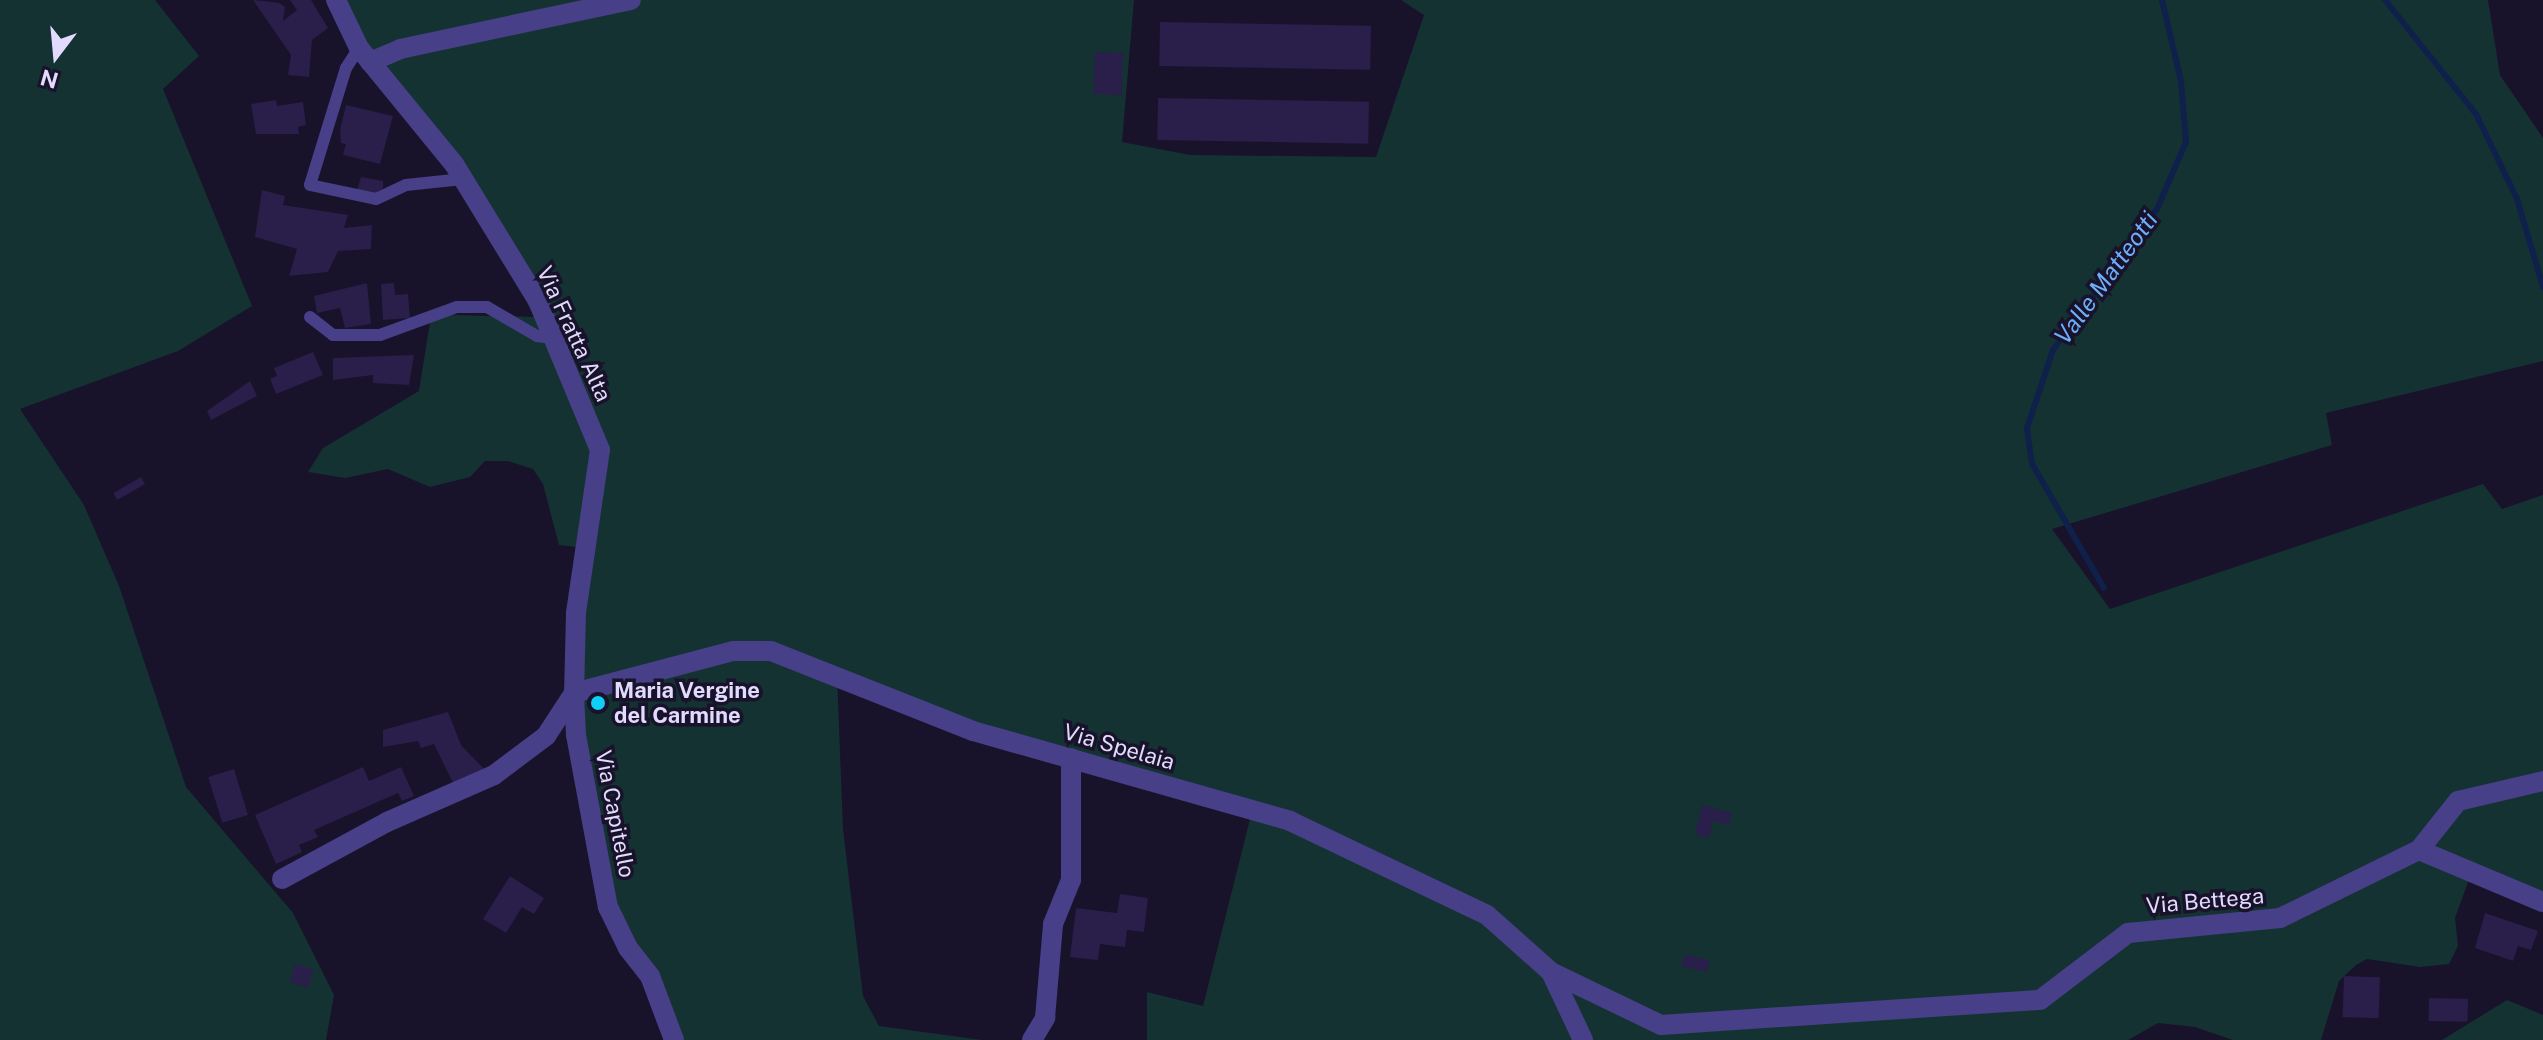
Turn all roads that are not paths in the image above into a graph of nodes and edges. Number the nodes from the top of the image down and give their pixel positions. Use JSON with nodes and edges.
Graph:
{"nodes":[{"id":1,"x":336,"y":0,"type":"edge"},
{"id":2,"x":631,"y":0,"type":"edge"},
{"id":3,"x":364,"y":55,"type":"junction"},
{"id":4,"x":463,"y":179,"type":"junction"},
{"id":5,"x":310,"y":317,"type":"dead end"},
{"id":6,"x":553,"y":338,"type":"junction"},
{"id":7,"x":574,"y":693,"type":"junction"},
{"id":8,"x":1071,"y":758,"type":"junction"},
{"id":9,"x":2543,"y":781,"type":"edge"},
{"id":10,"x":2419,"y":850,"type":"junction"},
{"id":11,"x":282,"y":879,"type":"dead end"},
{"id":12,"x":2543,"y":902,"type":"edge"},
{"id":13,"x":1551,"y":972,"type":"junction"},
{"id":14,"x":1661,"y":1025,"type":"junction"},
{"id":15,"x":1579,"y":1037,"type":"edge"},
{"id":16,"x":674,"y":1040,"type":"edge"},
{"id":17,"x":1032,"y":1040,"type":"edge"},
{"id":18,"x":1681,"y":1040,"type":"edge"}],
"edges":[{"from":1,"to":3,"type":"street","name":"Via Fratta Alta"},
{"from":2,"to":3,"type":"street"},
{"from":3,"to":4,"type":"street","name":"Via Fratta Alta"},
{"from":3,"to":4,"type":"lane"},
{"from":4,"to":6,"type":"street","name":"Via Fratta Alta"},
{"from":5,"to":6,"type":"lane"},
{"from":6,"to":7,"type":"street","name":"Via Fratta Alta"},
{"from":7,"to":8,"type":"street","name":"Via Spelaia"},
{"from":7,"to":11,"type":"street"},
{"from":7,"to":16,"type":"street","name":"Via Capitello"},
{"from":8,"to":13,"type":"street","name":"Via Spelaia"},
{"from":8,"to":17,"type":"street"},
{"from":9,"to":10,"type":"street","name":"Via Bettega"},
{"from":10,"to":12,"type":"street"},
{"from":10,"to":14,"type":"street","name":"Via Bettega"},
{"from":13,"to":14,"type":"street","name":"Via Bettega"},
{"from":13,"to":15,"type":"street","name":"Via Spelaia"},
{"from":14,"to":18,"type":"street","name":"Via Bettega"}]}
